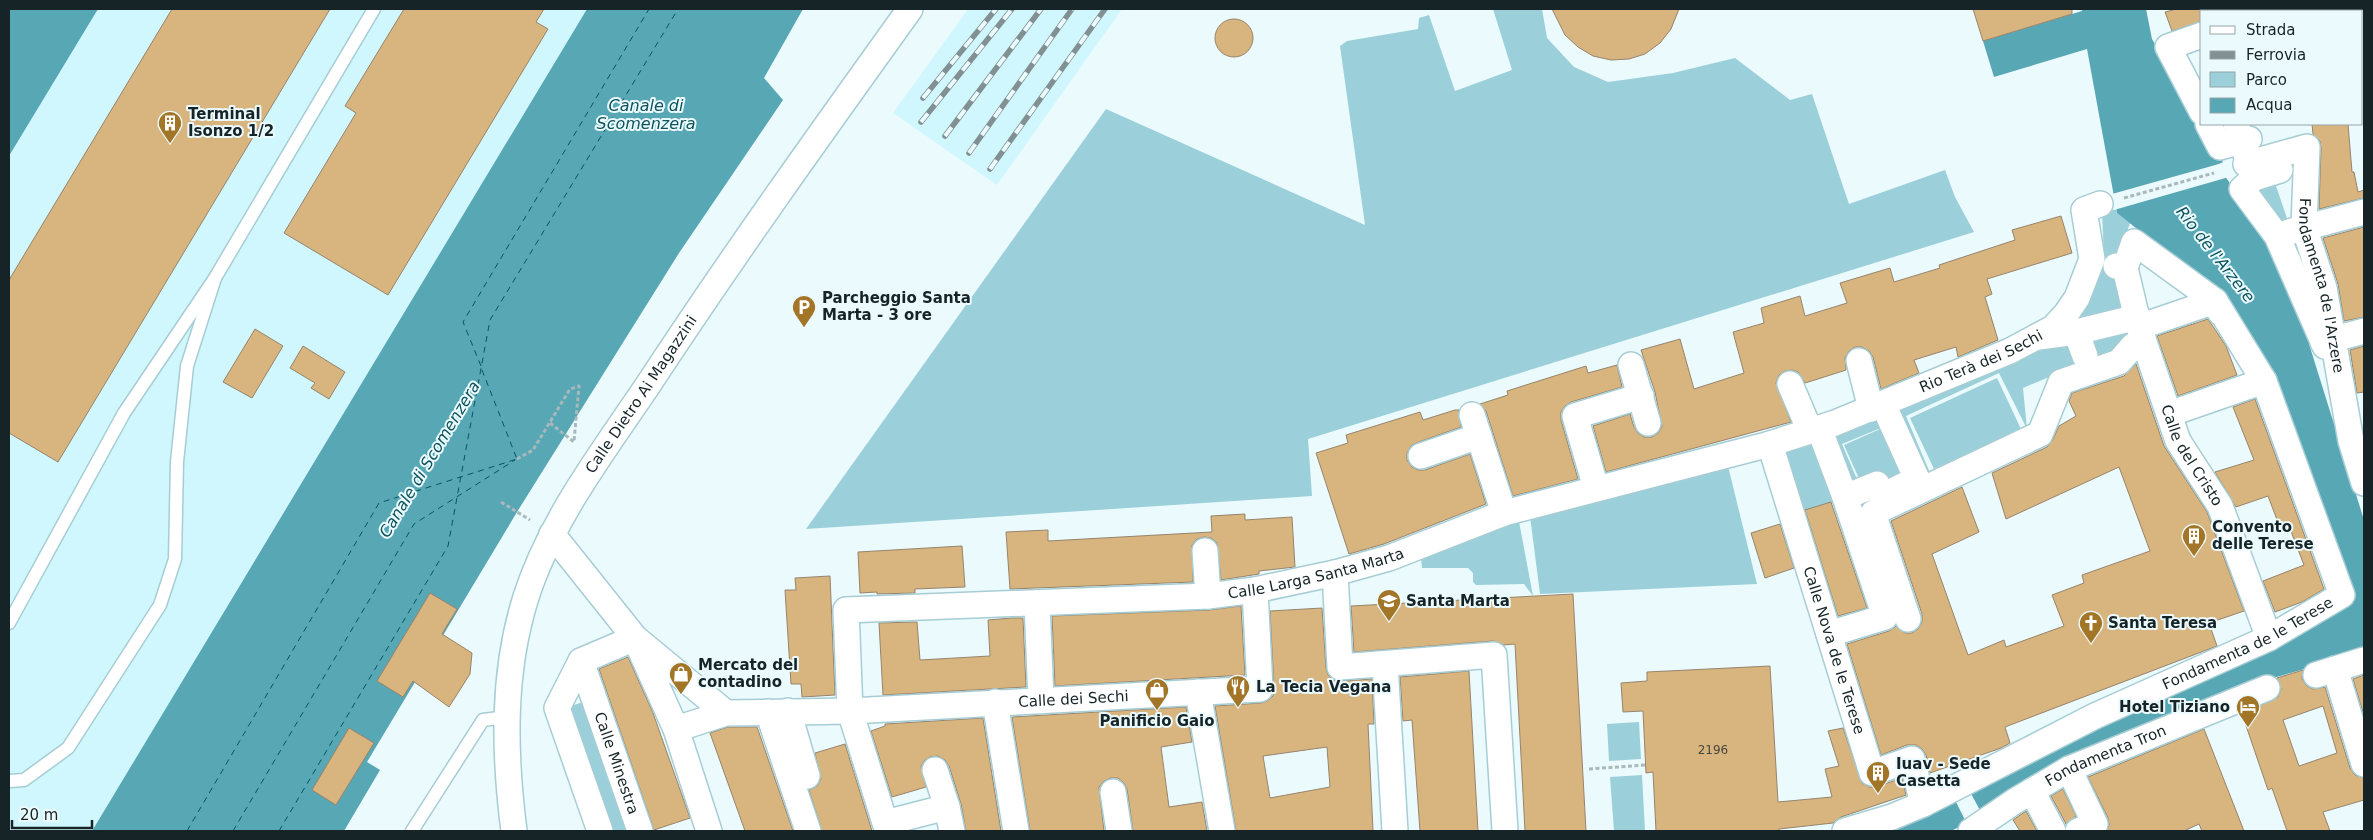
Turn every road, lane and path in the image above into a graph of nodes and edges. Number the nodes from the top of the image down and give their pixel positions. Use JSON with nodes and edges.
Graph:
{"nodes":[{"id":1,"x":374,"y":9,"type":"edge"},
{"id":2,"x":910,"y":9,"type":"edge"},
{"id":3,"x":2200,"y":35,"type":"edge"},
{"id":4,"x":2200,"y":50,"type":"edge"},
{"id":5,"x":2174,"y":58,"type":"junction"},
{"id":6,"x":2200,"y":108,"type":"edge"},
{"id":7,"x":2244,"y":129,"type":"edge"},
{"id":8,"x":2212,"y":131,"type":"edge"},
{"id":9,"x":2265,"y":168,"type":"junction"},
{"id":10,"x":2100,"y":204,"type":"joint"},
{"id":11,"x":2364,"y":212,"type":"edge"},
{"id":12,"x":2304,"y":227,"type":"junction"},
{"id":13,"x":2277,"y":236,"type":"junction"},
{"id":14,"x":2110,"y":264,"type":"junction"},
{"id":15,"x":215,"y":278,"type":"junction"},
{"id":16,"x":2313,"y":291,"type":"junction"},
{"id":17,"x":2215,"y":301,"type":"junction"},
{"id":18,"x":2137,"y":330,"type":"junction"},
{"id":19,"x":2364,"y":331,"type":"edge"},
{"id":20,"x":2076,"y":332,"type":"junction"},
{"id":21,"x":2037,"y":338,"type":"junction"},
{"id":22,"x":2328,"y":340,"type":"junction"},
{"id":23,"x":1859,"y":361,"type":"dead end"},
{"id":24,"x":1631,"y":365,"type":"dead end"},
{"id":25,"x":2089,"y":365,"type":"junction"},
{"id":26,"x":1790,"y":384,"type":"dead end"},
{"id":27,"x":2257,"y":384,"type":"junction"},
{"id":28,"x":1641,"y":396,"type":"junction"},
{"id":29,"x":1877,"y":406,"type":"junction"},
{"id":30,"x":2169,"y":414,"type":"junction"},
{"id":31,"x":550,"y":422,"type":"junction"},
{"id":32,"x":1648,"y":423,"type":"dead end"},
{"id":33,"x":1814,"y":430,"type":"junction"},
{"id":34,"x":1770,"y":444,"type":"junction"},
{"id":35,"x":1421,"y":456,"type":"dead end"},
{"id":36,"x":518,"y":459,"type":"dead end"},
{"id":37,"x":2364,"y":483,"type":"edge"},
{"id":38,"x":1596,"y":488,"type":"junction"},
{"id":39,"x":1900,"y":493,"type":"junction"},
{"id":40,"x":1845,"y":497,"type":"junction"},
{"id":41,"x":501,"y":502,"type":"dead end"},
{"id":42,"x":517,"y":512,"type":"dead end"},
{"id":43,"x":1510,"y":516,"type":"junction"},
{"id":44,"x":552,"y":534,"type":"junction"},
{"id":45,"x":1205,"y":550,"type":"dead end"},
{"id":46,"x":1883,"y":571,"type":"junction"},
{"id":47,"x":1335,"y":573,"type":"junction"},
{"id":48,"x":1255,"y":590,"type":"junction"},
{"id":49,"x":1208,"y":596,"type":"junction"},
{"id":50,"x":1037,"y":603,"type":"junction"},
{"id":51,"x":1908,"y":619,"type":"dead end"},
{"id":52,"x":9,"y":623,"type":"edge"},
{"id":53,"x":1829,"y":634,"type":"junction"},
{"id":54,"x":635,"y":638,"type":"junction"},
{"id":55,"x":2269,"y":638,"type":"junction"},
{"id":56,"x":2364,"y":660,"type":"edge"},
{"id":57,"x":581,"y":661,"type":"junction"},
{"id":58,"x":1385,"y":664,"type":"junction"},
{"id":59,"x":2267,"y":688,"type":"dead end"},
{"id":60,"x":1198,"y":692,"type":"junction"},
{"id":61,"x":593,"y":696,"type":"junction"},
{"id":62,"x":1041,"y":700,"type":"junction"},
{"id":63,"x":995,"y":702,"type":"junction"},
{"id":64,"x":556,"y":708,"type":"junction"},
{"id":65,"x":850,"y":711,"type":"junction"},
{"id":66,"x":778,"y":712,"type":"junction"},
{"id":67,"x":726,"y":713,"type":"junction"},
{"id":68,"x":507,"y":717,"type":"junction"},
{"id":69,"x":676,"y":729,"type":"junction"},
{"id":70,"x":2364,"y":764,"type":"edge"},
{"id":71,"x":1646,"y":766,"type":"dead end"},
{"id":72,"x":2069,"y":769,"type":"junction"},
{"id":73,"x":934,"y":770,"type":"dead end"},
{"id":74,"x":1589,"y":770,"type":"dead end"},
{"id":75,"x":9,"y":781,"type":"edge"},
{"id":76,"x":2032,"y":791,"type":"junction"},
{"id":77,"x":1113,"y":792,"type":"dead end"},
{"id":78,"x":1921,"y":796,"type":"junction"},
{"id":79,"x":947,"y":807,"type":"junction"},
{"id":80,"x":1975,"y":826,"type":"edge"},
{"id":81,"x":412,"y":831,"type":"edge"},
{"id":82,"x":514,"y":831,"type":"edge"},
{"id":83,"x":600,"y":831,"type":"edge"},
{"id":84,"x":640,"y":831,"type":"edge"},
{"id":85,"x":709,"y":831,"type":"edge"},
{"id":86,"x":808,"y":831,"type":"edge"},
{"id":87,"x":952,"y":831,"type":"edge"},
{"id":88,"x":1016,"y":831,"type":"edge"},
{"id":89,"x":1119,"y":831,"type":"edge"},
{"id":90,"x":1222,"y":831,"type":"edge"},
{"id":91,"x":1395,"y":831,"type":"edge"},
{"id":92,"x":1505,"y":831,"type":"edge"},
{"id":93,"x":1845,"y":831,"type":"edge"},
{"id":94,"x":2053,"y":831,"type":"edge"},
{"id":95,"x":2078,"y":831,"type":"edge"}],
"edges":[{"from":1,"to":15,"type":"lane"},
{"from":2,"to":44,"type":"street","name":"Calle Dietro Ai Magazzini"},
{"from":3,"to":5,"type":"street"},
{"from":4,"to":5,"type":"street"},
{"from":5,"to":6,"type":"street"},
{"from":7,"to":8,"type":"street"},
{"from":7,"to":9,"type":"street"},
{"from":9,"to":10,"type":"path"},
{"from":9,"to":12,"type":"street"},
{"from":9,"to":12,"type":"street","name":"Fondamenta de l'Arzere"},
{"from":9,"to":13,"type":"street"},
{"from":10,"to":14,"type":"street","name":"Rio Terà dei Sechi"},
{"from":11,"to":12,"type":"street"},
{"from":12,"to":13,"type":"street"},
{"from":12,"to":16,"type":"street","name":"Fondamenta de l'Arzere"},
{"from":13,"to":16,"type":"street"},
{"from":14,"to":17,"type":"street"},
{"from":14,"to":18,"type":"street","name":"Calle del Cristo"},
{"from":14,"to":21,"type":"street","name":"Rio Terà dei Sechi"},
{"from":15,"to":52,"type":"lane"},
{"from":15,"to":75,"type":"lane"},
{"from":16,"to":22,"type":"street","name":"Fondamenta de l'Arzere"},
{"from":17,"to":18,"type":"street"},
{"from":17,"to":27,"type":"street"},
{"from":18,"to":20,"type":"street"},
{"from":18,"to":25,"type":"street"},
{"from":18,"to":30,"type":"street","name":"Calle del Cristo"},
{"from":19,"to":22,"type":"street"},
{"from":20,"to":21,"type":"street"},
{"from":20,"to":25,"type":"street"},
{"from":21,"to":29,"type":"street","name":"Rio Terà dei Sechi"},
{"from":22,"to":37,"type":"street","name":"Fondamenta de l'Arzere"},
{"from":23,"to":29,"type":"street"},
{"from":24,"to":28,"type":"street"},
{"from":25,"to":39,"type":"street"},
{"from":26,"to":33,"type":"street"},
{"from":27,"to":30,"type":"street"},
{"from":27,"to":55,"type":"street","name":"Fondamenta de le Terese"},
{"from":28,"to":32,"type":"street"},
{"from":28,"to":38,"type":"street"},
{"from":29,"to":33,"type":"street","name":"Rio Terà dei Sechi"},
{"from":29,"to":39,"type":"street"},
{"from":30,"to":55,"type":"street","name":"Calle del Cristo"},
{"from":31,"to":31,"type":"path"},
{"from":31,"to":36,"type":"path"},
{"from":33,"to":34,"type":"street","name":"Rio Terà dei Sechi"},
{"from":33,"to":40,"type":"street"},
{"from":34,"to":38,"type":"street","name":"Calle Larga Santa Marta"},
{"from":34,"to":53,"type":"street","name":"Calle Nova de le Terese"},
{"from":35,"to":43,"type":"street"},
{"from":38,"to":43,"type":"street","name":"Calle Larga Santa Marta"},
{"from":39,"to":40,"type":"street"},
{"from":39,"to":46,"type":"street"},
{"from":40,"to":46,"type":"street"},
{"from":41,"to":42,"type":"path"},
{"from":43,"to":47,"type":"street","name":"Calle Larga Santa Marta"},
{"from":44,"to":54,"type":"street"},
{"from":44,"to":68,"type":"street","name":"Calle Dietro Ai Magazzini"},
{"from":45,"to":49,"type":"street"},
{"from":46,"to":51,"type":"street"},
{"from":46,"to":53,"type":"street"},
{"from":47,"to":48,"type":"street","name":"Calle Larga Santa Marta"},
{"from":47,"to":58,"type":"street"},
{"from":48,"to":49,"type":"street","name":"Calle Larga Santa Marta"},
{"from":48,"to":60,"type":"street","name":"Calle dei Sechi"},
{"from":49,"to":50,"type":"street","name":"Calle Larga Santa Marta"},
{"from":50,"to":62,"type":"street"},
{"from":50,"to":65,"type":"street","name":"Calle Larga Santa Marta"},
{"from":53,"to":78,"type":"street","name":"Calle Nova de le Terese"},
{"from":54,"to":57,"type":"street"},
{"from":54,"to":67,"type":"street"},
{"from":54,"to":69,"type":"street"},
{"from":55,"to":78,"type":"street","name":"Fondamenta de le Terese"},
{"from":56,"to":70,"type":"street"},
{"from":57,"to":61,"type":"street","name":"Calle Minestra"},
{"from":57,"to":64,"type":"street"},
{"from":58,"to":91,"type":"street"},
{"from":58,"to":92,"type":"street"},
{"from":59,"to":72,"type":"street","name":"Fondamenta Tron"},
{"from":60,"to":62,"type":"street","name":"Calle dei Sechi"},
{"from":60,"to":90,"type":"street"},
{"from":61,"to":64,"type":"street","name":"Calle Minestra"},
{"from":61,"to":84,"type":"street","name":"Calle Minestra"},
{"from":62,"to":63,"type":"street","name":"Calle dei Sechi"},
{"from":63,"to":65,"type":"street","name":"Calle dei Sechi"},
{"from":63,"to":88,"type":"street"},
{"from":64,"to":83,"type":"street"},
{"from":65,"to":66,"type":"street","name":"Calle dei Sechi"},
{"from":65,"to":79,"type":"street"},
{"from":66,"to":67,"type":"street","name":"Calle dei Sechi"},
{"from":66,"to":86,"type":"street"},
{"from":67,"to":69,"type":"street","name":"Calle dei Sechi"},
{"from":68,"to":81,"type":"lane"},
{"from":68,"to":82,"type":"street","name":"Calle Dietro Ai Magazzini"},
{"from":69,"to":85,"type":"street"},
{"from":71,"to":74,"type":"path"},
{"from":72,"to":76,"type":"street","name":"Fondamenta Tron"},
{"from":72,"to":95,"type":"street"},
{"from":73,"to":79,"type":"street"},
{"from":76,"to":80,"type":"street","name":"Fondamenta Tron"},
{"from":76,"to":94,"type":"street"},
{"from":77,"to":89,"type":"street"},
{"from":78,"to":93,"type":"street","name":"Fondamenta de le Terese"},
{"from":79,"to":87,"type":"street"}]}
